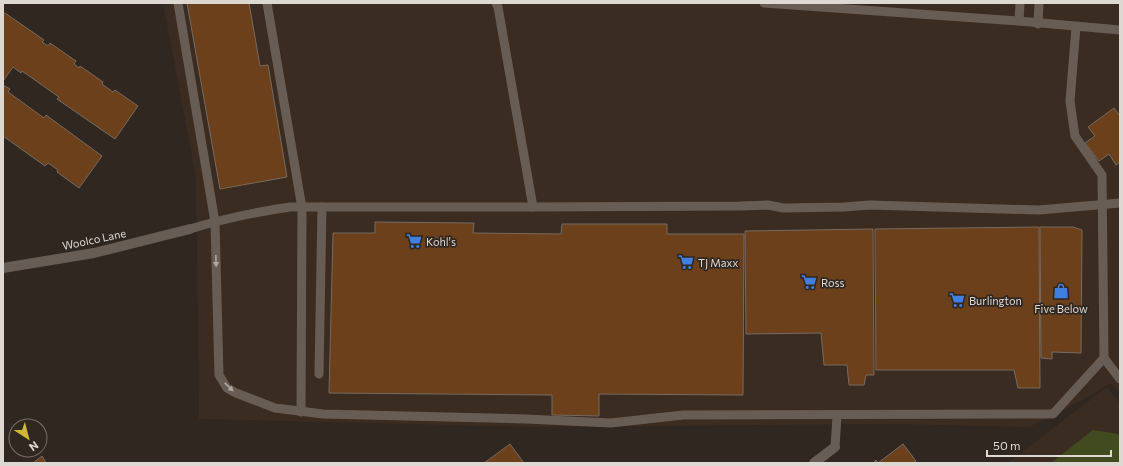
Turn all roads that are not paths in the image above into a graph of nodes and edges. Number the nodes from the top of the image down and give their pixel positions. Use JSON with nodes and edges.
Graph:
{"nodes":[{"id":1,"x":178,"y":3,"type":"edge"},
{"id":2,"x":267,"y":3,"type":"edge"},
{"id":3,"x":764,"y":3,"type":"edge"},
{"id":4,"x":1020,"y":3,"type":"edge"},
{"id":5,"x":1040,"y":3,"type":"edge"},
{"id":6,"x":498,"y":4,"type":"edge"},
{"id":7,"x":1019,"y":21,"type":"junction"},
{"id":8,"x":1038,"y":24,"type":"junction"},
{"id":9,"x":1076,"y":27,"type":"junction"},
{"id":10,"x":1120,"y":30,"type":"edge"},
{"id":11,"x":1120,"y":203,"type":"edge"},
{"id":12,"x":1102,"y":204,"type":"junction"},
{"id":13,"x":322,"y":207,"type":"junction"},
{"id":14,"x":533,"y":207,"type":"junction"},
{"id":15,"x":302,"y":208,"type":"junction"},
{"id":16,"x":215,"y":222,"type":"junction"},
{"id":17,"x":190,"y":229,"type":"joint"},
{"id":18,"x":3,"y":268,"type":"edge"},
{"id":19,"x":1104,"y":358,"type":"junction"},
{"id":20,"x":319,"y":374,"type":"dead end"},
{"id":21,"x":1120,"y":379,"type":"edge"},
{"id":22,"x":301,"y":412,"type":"junction"},
{"id":23,"x":837,"y":416,"type":"junction"},
{"id":24,"x":836,"y":447,"type":"joint"},
{"id":25,"x":814,"y":463,"type":"edge"}],
"edges":[{"from":1,"to":16,"type":"lane"},
{"from":2,"to":15,"type":"lane"},
{"from":3,"to":7,"type":"lane"},
{"from":4,"to":7,"type":"lane"},
{"from":5,"to":8,"type":"lane"},
{"from":6,"to":14,"type":"lane"},
{"from":7,"to":8,"type":"lane"},
{"from":8,"to":9,"type":"lane"},
{"from":9,"to":10,"type":"lane"},
{"from":9,"to":12,"type":"lane"},
{"from":11,"to":12,"type":"lane"},
{"from":12,"to":14,"type":"lane"},
{"from":12,"to":19,"type":"lane"},
{"from":13,"to":14,"type":"lane"},
{"from":13,"to":15,"type":"lane"},
{"from":13,"to":20,"type":"lane"},
{"from":15,"to":16,"type":"lane"},
{"from":15,"to":22,"type":"lane"},
{"from":16,"to":17,"type":"lane"},
{"from":16,"to":22,"type":"lane","one_way":true},
{"from":17,"to":18,"type":"street","name":"Woolco Lane"},
{"from":19,"to":21,"type":"lane"},
{"from":19,"to":23,"type":"lane"},
{"from":22,"to":23,"type":"lane"},
{"from":23,"to":24,"type":"lane"},
{"from":24,"to":25,"type":"street"}]}
